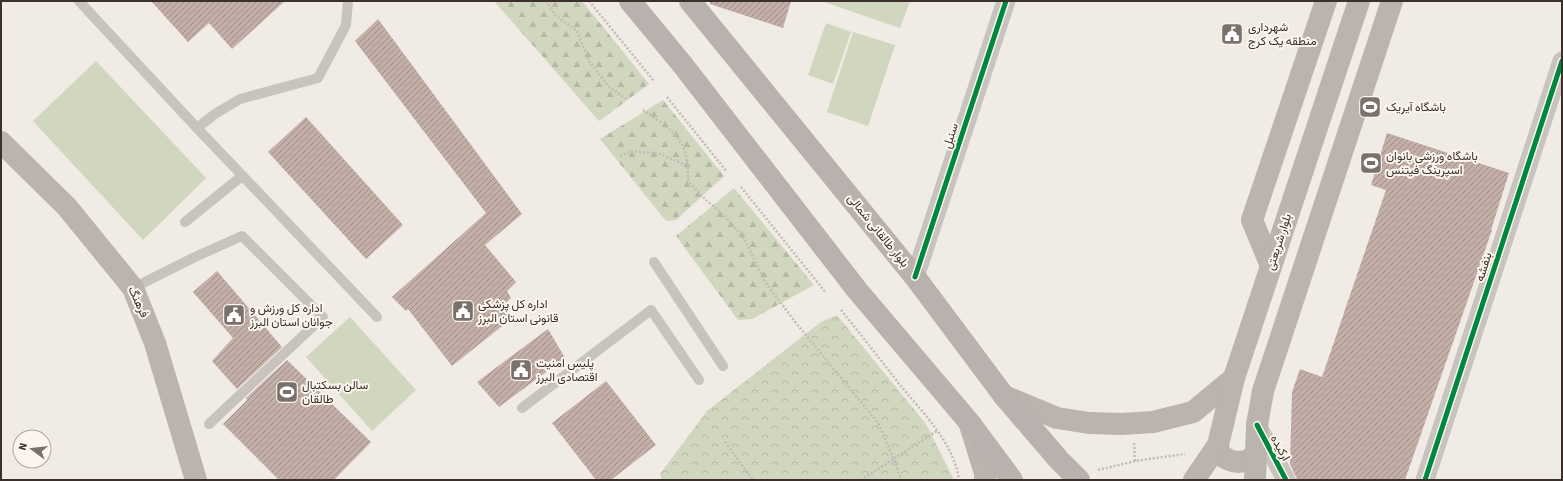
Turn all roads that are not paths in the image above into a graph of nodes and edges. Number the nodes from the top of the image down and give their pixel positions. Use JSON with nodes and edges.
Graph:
{"nodes":[{"id":1,"x":79,"y":1,"type":"edge"},
{"id":2,"x":348,"y":1,"type":"edge"},
{"id":3,"x":630,"y":1,"type":"edge"},
{"id":4,"x":1006,"y":1,"type":"edge"},
{"id":5,"x":1326,"y":1,"type":"edge"},
{"id":6,"x":1359,"y":1,"type":"edge"},
{"id":7,"x":1392,"y":1,"type":"edge"},
{"id":8,"x":694,"y":3,"type":"edge"},
{"id":9,"x":1562,"y":61,"type":"edge"},
{"id":10,"x":197,"y":128,"type":"junction"},
{"id":11,"x":1,"y":142,"type":"edge"},
{"id":12,"x":242,"y":176,"type":"junction"},
{"id":13,"x":185,"y":222,"type":"dead end"},
{"id":14,"x":654,"y":262,"type":"dead end"},
{"id":15,"x":1271,"y":266,"type":"junction"},
{"id":16,"x":915,"y":277,"type":"junction"},
{"id":17,"x":133,"y":288,"type":"junction"},
{"id":18,"x":377,"y":317,"type":"dead end"},
{"id":19,"x":723,"y":366,"type":"dead end"},
{"id":20,"x":1234,"y":378,"type":"junction"},
{"id":21,"x":699,"y":380,"type":"dead end"},
{"id":22,"x":1004,"y":396,"type":"junction"},
{"id":23,"x":522,"y":408,"type":"dead end"},
{"id":24,"x":969,"y":422,"type":"junction"},
{"id":25,"x":209,"y":424,"type":"dead end"},
{"id":26,"x":1257,"y":426,"type":"junction"},
{"id":27,"x":1218,"y":445,"type":"junction"},
{"id":28,"x":1052,"y":452,"type":"junction"},
{"id":29,"x":1256,"y":454,"type":"junction"},
{"id":30,"x":1085,"y":476,"type":"edge"},
{"id":31,"x":196,"y":480,"type":"edge"},
{"id":32,"x":985,"y":480,"type":"edge"},
{"id":33,"x":1012,"y":480,"type":"edge"},
{"id":34,"x":1051,"y":480,"type":"edge"},
{"id":35,"x":1194,"y":480,"type":"edge"},
{"id":36,"x":1255,"y":480,"type":"edge"},
{"id":37,"x":1286,"y":480,"type":"edge"},
{"id":38,"x":1425,"y":480,"type":"edge"}],
"edges":[{"from":1,"to":10,"type":"lane"},
{"from":2,"to":10,"type":"lane"},
{"from":3,"to":24,"type":"main road"},
{"from":4,"to":16,"type":"street","name":"سنبل"},
{"from":5,"to":15,"type":"main road"},
{"from":6,"to":15,"type":"main road","name":"بلوار شریعتی"},
{"from":7,"to":26,"type":"main road"},
{"from":8,"to":16,"type":"main road","name":"بلوار طالقانی شمالی"},
{"from":9,"to":38,"type":"street","name":"بنفشه"},
{"from":10,"to":12,"type":"lane"},
{"from":11,"to":17,"type":"main road","name":"فرهنگ"},
{"from":12,"to":13,"type":"lane"},
{"from":12,"to":18,"type":"lane"},
{"from":14,"to":19,"type":"lane"},
{"from":15,"to":20,"type":"main road","name":"بلوار شریعتی"},
{"from":16,"to":22,"type":"main road","name":"بلوار طالقانی شمالی"},
{"from":17,"to":25,"type":"lane"},
{"from":17,"to":31,"type":"main road","name":"فرهنگ"},
{"from":20,"to":22,"type":"main road"},
{"from":20,"to":27,"type":"main road","name":"بلوار شریعتی"},
{"from":21,"to":23,"type":"lane"},
{"from":22,"to":28,"type":"main road","name":"بلوار طالقانی شمالی"},
{"from":24,"to":32,"type":"main road"},
{"from":24,"to":33,"type":"main road"},
{"from":26,"to":29,"type":"main road"},
{"from":26,"to":37,"type":"street","name":"ارکیده"},
{"from":27,"to":29,"type":"main road"},
{"from":27,"to":35,"type":"main road","name":"بلوار شریعتی"},
{"from":28,"to":30,"type":"main road","name":"بلوار طالقانی شمالی"},
{"from":28,"to":34,"type":"main road"},
{"from":29,"to":36,"type":"main road"}]}
